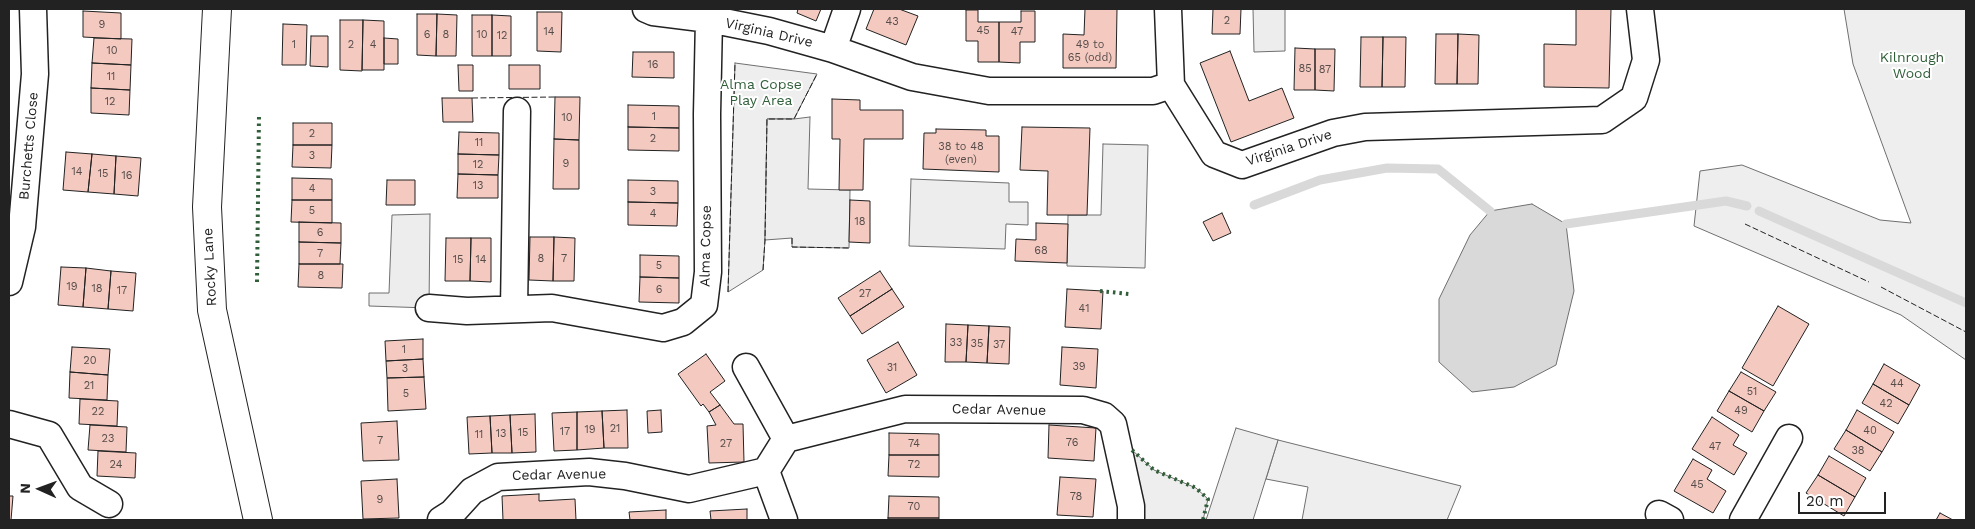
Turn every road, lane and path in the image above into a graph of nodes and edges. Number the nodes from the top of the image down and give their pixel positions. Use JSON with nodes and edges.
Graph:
{"nodes":[{"id":1,"x":33,"y":9,"type":"edge"},
{"id":2,"x":217,"y":9,"type":"edge"},
{"id":3,"x":646,"y":9,"type":"edge"},
{"id":4,"x":847,"y":9,"type":"edge"},
{"id":5,"x":1168,"y":9,"type":"edge"},
{"id":6,"x":1640,"y":9,"type":"edge"},
{"id":7,"x":709,"y":19,"type":"junction"},
{"id":8,"x":833,"y":49,"type":"junction"},
{"id":9,"x":1171,"y":85,"type":"junction"},
{"id":10,"x":517,"y":111,"type":"dead end"},
{"id":11,"x":9,"y":282,"type":"edge"},
{"id":12,"x":429,"y":308,"type":"dead end"},
{"id":13,"x":514,"y":309,"type":"junction"},
{"id":14,"x":746,"y":367,"type":"dead end"},
{"id":15,"x":9,"y":424,"type":"edge"},
{"id":16,"x":1789,"y":438,"type":"dead end"},
{"id":17,"x":786,"y":439,"type":"junction"},
{"id":18,"x":766,"y":471,"type":"junction"},
{"id":19,"x":109,"y":504,"type":"dead end"},
{"id":20,"x":450,"y":518,"type":"edge"},
{"id":21,"x":258,"y":520,"type":"edge"},
{"id":22,"x":784,"y":520,"type":"edge"},
{"id":23,"x":1131,"y":520,"type":"edge"},
{"id":24,"x":1743,"y":520,"type":"edge"}],
"edges":[{"from":1,"to":11,"type":"street","name":"Burchetts Close"},
{"from":2,"to":21,"type":"highway","name":"Rocky Lane"},
{"from":3,"to":7,"type":"street","name":"Virginia Drive"},
{"from":4,"to":8,"type":"street"},
{"from":5,"to":9,"type":"street"},
{"from":6,"to":9,"type":"street","name":"Virginia Drive"},
{"from":7,"to":8,"type":"street","name":"Virginia Drive"},
{"from":7,"to":13,"type":"street","name":"Alma Copse"},
{"from":8,"to":9,"type":"street","name":"Virginia Drive"},
{"from":10,"to":13,"type":"street"},
{"from":12,"to":13,"type":"street","name":"Alma Copse"},
{"from":14,"to":17,"type":"street"},
{"from":15,"to":19,"type":"street"},
{"from":16,"to":24,"type":"street"},
{"from":17,"to":18,"type":"street"},
{"from":17,"to":23,"type":"street","name":"Cedar Avenue"},
{"from":18,"to":20,"type":"street","name":"Cedar Avenue"},
{"from":18,"to":22,"type":"street"}]}
